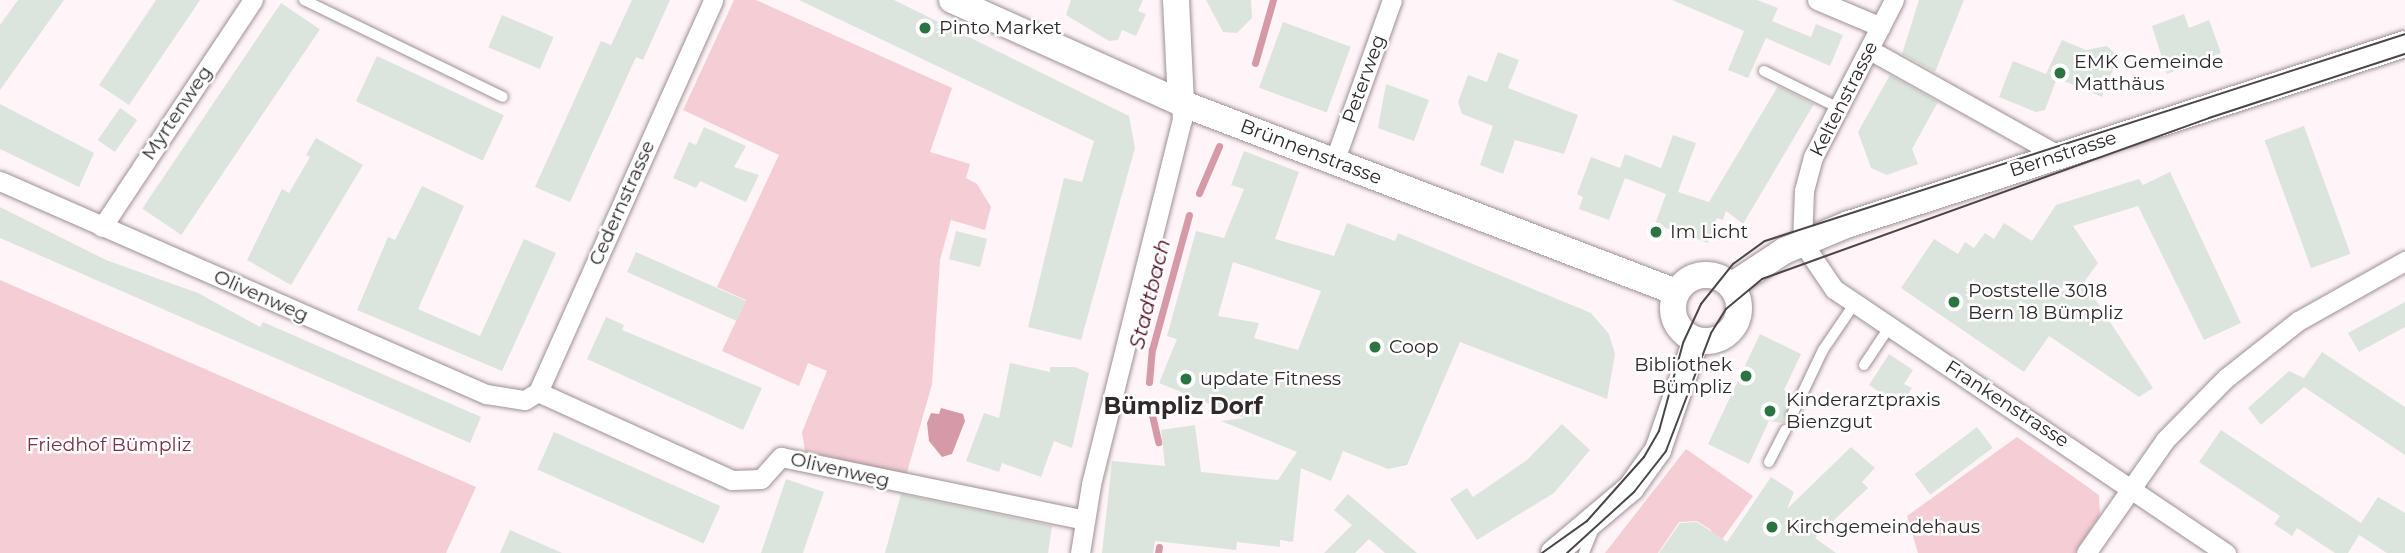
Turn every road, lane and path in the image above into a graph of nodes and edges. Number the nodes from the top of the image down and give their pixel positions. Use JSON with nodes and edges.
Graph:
{"nodes":[{"id":1,"x":253,"y":0,"type":"edge"},
{"id":2,"x":304,"y":0,"type":"edge"},
{"id":3,"x":713,"y":0,"type":"edge"},
{"id":4,"x":952,"y":0,"type":"edge"},
{"id":5,"x":1176,"y":0,"type":"edge"},
{"id":6,"x":1392,"y":0,"type":"edge"},
{"id":7,"x":1817,"y":0,"type":"edge"},
{"id":8,"x":1894,"y":0,"type":"edge"},
{"id":9,"x":1881,"y":27,"type":"junction"},
{"id":10,"x":2405,"y":44,"type":"edge"},
{"id":11,"x":1870,"y":50,"type":"junction"},
{"id":12,"x":1764,"y":71,"type":"dead end"},
{"id":13,"x":503,"y":97,"type":"dead end"},
{"id":14,"x":1181,"y":103,"type":"junction"},
{"id":15,"x":1839,"y":108,"type":"junction"},
{"id":16,"x":2058,"y":155,"type":"junction"},
{"id":17,"x":1335,"y":159,"type":"junction"},
{"id":18,"x":0,"y":181,"type":"edge"},
{"id":19,"x":102,"y":227,"type":"junction"},
{"id":20,"x":1802,"y":242,"type":"junction"},
{"id":21,"x":2405,"y":261,"type":"edge"},
{"id":22,"x":1731,"y":286,"type":"junction"},
{"id":23,"x":1676,"y":292,"type":"junction"},
{"id":24,"x":1855,"y":303,"type":"junction"},
{"id":25,"x":1890,"y":326,"type":"junction"},
{"id":26,"x":1696,"y":340,"type":"junction"},
{"id":27,"x":1864,"y":365,"type":"dead end"},
{"id":28,"x":531,"y":396,"type":"junction"},
{"id":29,"x":1792,"y":415,"type":"dead end"},
{"id":30,"x":1785,"y":429,"type":"dead end"},
{"id":31,"x":1769,"y":462,"type":"dead end"},
{"id":32,"x":2129,"y":488,"type":"junction"},
{"id":33,"x":1084,"y":520,"type":"junction"},
{"id":34,"x":1596,"y":521,"type":"junction"},
{"id":35,"x":1080,"y":553,"type":"edge"},
{"id":36,"x":1555,"y":553,"type":"edge"},
{"id":37,"x":1584,"y":553,"type":"edge"},
{"id":38,"x":2086,"y":553,"type":"edge"},
{"id":39,"x":2226,"y":553,"type":"edge"}],
"edges":[{"from":1,"to":19,"type":"street","name":"Myrtenweg"},
{"from":2,"to":13,"type":"lane"},
{"from":3,"to":28,"type":"street","name":"Cedernstrasse"},
{"from":4,"to":14,"type":"street","name":"Brünnenstrasse"},
{"from":5,"to":14,"type":"street"},
{"from":6,"to":17,"type":"street","name":"Peterweg"},
{"from":7,"to":9,"type":"street"},
{"from":8,"to":9,"type":"street","name":"Keltenstrasse"},
{"from":9,"to":11,"type":"street","name":"Keltenstrasse"},
{"from":10,"to":16,"type":"street","name":"Bernstrasse"},
{"from":11,"to":15,"type":"street","name":"Keltenstrasse"},
{"from":11,"to":16,"type":"street"},
{"from":12,"to":15,"type":"lane"},
{"from":14,"to":17,"type":"street","name":"Brünnenstrasse"},
{"from":14,"to":33,"type":"street"},
{"from":15,"to":20,"type":"street","name":"Keltenstrasse"},
{"from":16,"to":20,"type":"street","name":"Bernstrasse"},
{"from":17,"to":23,"type":"street","name":"Brünnenstrasse"},
{"from":18,"to":19,"type":"street","name":"Olivenweg"},
{"from":19,"to":28,"type":"street","name":"Olivenweg"},
{"from":20,"to":22,"type":"street","name":"Bernstrasse"},
{"from":20,"to":24,"type":"street","name":"Frankenstrasse"},
{"from":21,"to":32,"type":"street"},
{"from":22,"to":23,"type":"street"},
{"from":22,"to":26,"type":"street"},
{"from":23,"to":26,"type":"street"},
{"from":24,"to":25,"type":"street","name":"Frankenstrasse"},
{"from":24,"to":29,"type":"lane"},
{"from":25,"to":27,"type":"lane"},
{"from":25,"to":32,"type":"street","name":"Frankenstrasse"},
{"from":26,"to":34,"type":"street"},
{"from":28,"to":33,"type":"street","name":"Olivenweg"},
{"from":30,"to":31,"type":"lane"},
{"from":32,"to":38,"type":"street"},
{"from":32,"to":39,"type":"street","name":"Frankenstrasse"},
{"from":33,"to":35,"type":"street"},
{"from":34,"to":36,"type":"street"},
{"from":34,"to":37,"type":"lane"}]}
